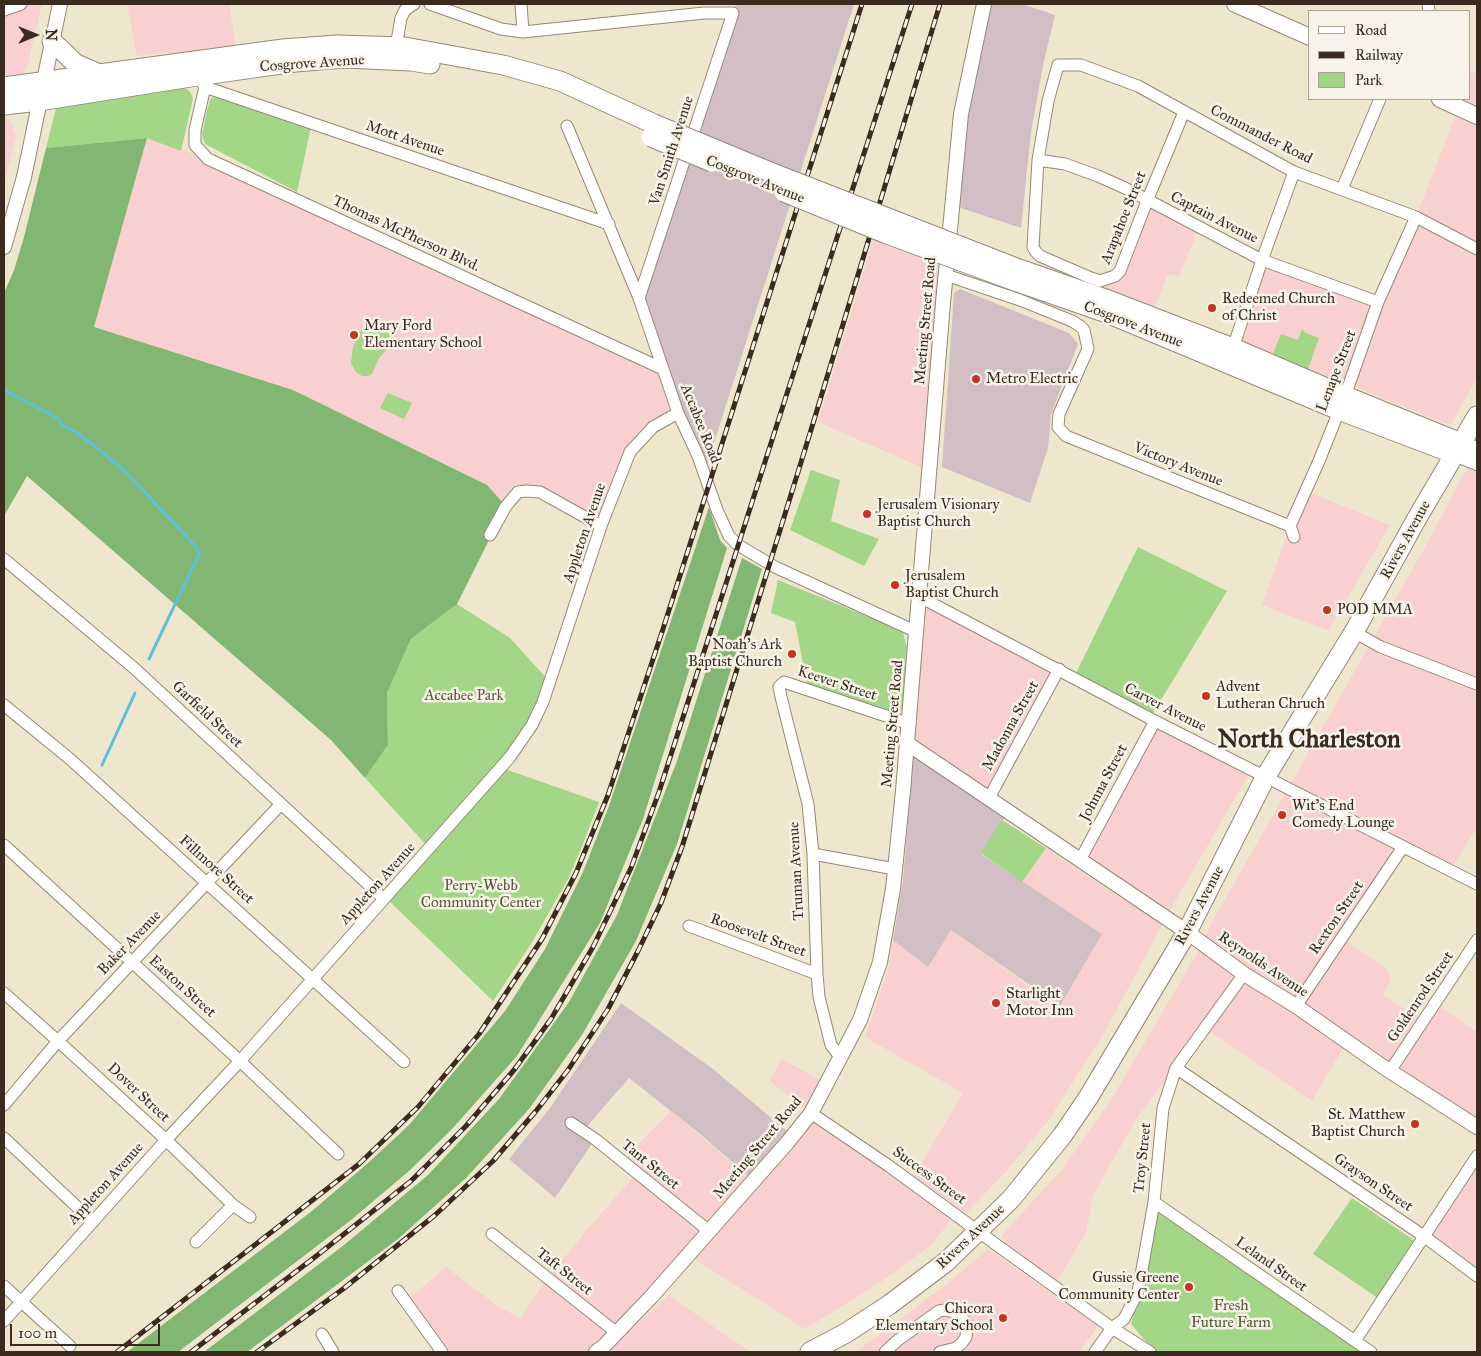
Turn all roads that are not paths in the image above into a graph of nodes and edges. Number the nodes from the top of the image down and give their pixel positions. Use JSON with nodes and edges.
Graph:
{"nodes":[{"id":1,"x":21,"y":4,"type":"edge"},
{"id":2,"x":60,"y":4,"type":"edge"},
{"id":3,"x":414,"y":4,"type":"edge"},
{"id":4,"x":430,"y":4,"type":"edge"},
{"id":5,"x":521,"y":4,"type":"edge"},
{"id":6,"x":984,"y":4,"type":"edge"},
{"id":7,"x":1236,"y":4,"type":"edge"},
{"id":8,"x":4,"y":10,"type":"edge"},
{"id":9,"x":523,"y":32,"type":"junction"},
{"id":10,"x":1308,"y":36,"type":"edge"},
{"id":11,"x":52,"y":41,"type":"junction"},
{"id":12,"x":396,"y":47,"type":"junction"},
{"id":13,"x":100,"y":74,"type":"junction"},
{"id":14,"x":201,"y":81,"type":"junction"},
{"id":15,"x":43,"y":82,"type":"junction"},
{"id":16,"x":4,"y":86,"type":"edge"},
{"id":17,"x":1380,"y":100,"type":"edge"},
{"id":18,"x":1442,"y":100,"type":"edge"},
{"id":19,"x":39,"y":101,"type":"junction"},
{"id":20,"x":4,"y":104,"type":"edge"},
{"id":21,"x":1184,"y":112,"type":"junction"},
{"id":22,"x":1477,"y":116,"type":"edge"},
{"id":23,"x":567,"y":126,"type":"dead end"},
{"id":24,"x":652,"y":130,"type":"junction"},
{"id":25,"x":1038,"y":160,"type":"junction"},
{"id":26,"x":1294,"y":172,"type":"junction"},
{"id":27,"x":1342,"y":189,"type":"junction"},
{"id":28,"x":1147,"y":201,"type":"junction"},
{"id":29,"x":1416,"y":217,"type":"junction"},
{"id":30,"x":609,"y":224,"type":"junction"},
{"id":31,"x":4,"y":247,"type":"edge"},
{"id":32,"x":1477,"y":248,"type":"edge"},
{"id":33,"x":1262,"y":260,"type":"junction"},
{"id":34,"x":946,"y":275,"type":"junction"},
{"id":35,"x":1017,"y":275,"type":"junction"},
{"id":36,"x":639,"y":298,"type":"junction"},
{"id":37,"x":1378,"y":302,"type":"junction"},
{"id":38,"x":1233,"y":348,"type":"junction"},
{"id":39,"x":663,"y":370,"type":"junction"},
{"id":40,"x":1342,"y":403,"type":"junction"},
{"id":41,"x":678,"y":413,"type":"junction"},
{"id":42,"x":1477,"y":416,"type":"edge"},
{"id":43,"x":1464,"y":449,"type":"edge"},
{"id":44,"x":1477,"y":463,"type":"edge"},
{"id":45,"x":602,"y":526,"type":"junction"},
{"id":46,"x":1292,"y":531,"type":"joint"},
{"id":47,"x":490,"y":535,"type":"dead end"},
{"id":48,"x":4,"y":560,"type":"edge"},
{"id":49,"x":920,"y":597,"type":"junction"},
{"id":50,"x":917,"y":632,"type":"junction"},
{"id":51,"x":1354,"y":632,"type":"junction"},
{"id":52,"x":1059,"y":669,"type":"junction"},
{"id":53,"x":784,"y":682,"type":"joint"},
{"id":54,"x":1477,"y":684,"type":"edge"},
{"id":55,"x":4,"y":704,"type":"edge"},
{"id":56,"x":1155,"y":721,"type":"junction"},
{"id":57,"x":910,"y":724,"type":"junction"},
{"id":58,"x":908,"y":744,"type":"junction"},
{"id":59,"x":1266,"y":776,"type":"junction"},
{"id":60,"x":989,"y":798,"type":"junction"},
{"id":61,"x":281,"y":804,"type":"junction"},
{"id":62,"x":4,"y":844,"type":"edge"},
{"id":63,"x":1403,"y":847,"type":"junction"},
{"id":64,"x":813,"y":854,"type":"junction"},
{"id":65,"x":1080,"y":860,"type":"junction"},
{"id":66,"x":895,"y":869,"type":"junction"},
{"id":67,"x":208,"y":883,"type":"junction"},
{"id":68,"x":1477,"y":884,"type":"edge"},
{"id":69,"x":384,"y":899,"type":"junction"},
{"id":70,"x":689,"y":926,"type":"dead end"},
{"id":71,"x":1187,"y":932,"type":"junction"},
{"id":72,"x":1477,"y":940,"type":"edge"},
{"id":73,"x":133,"y":962,"type":"junction"},
{"id":74,"x":817,"y":974,"type":"junction"},
{"id":75,"x":1244,"y":974,"type":"junction"},
{"id":76,"x":313,"y":979,"type":"junction"},
{"id":77,"x":4,"y":993,"type":"edge"},
{"id":78,"x":1296,"y":1006,"type":"junction"},
{"id":79,"x":58,"y":1040,"type":"junction"},
{"id":80,"x":841,"y":1058,"type":"junction"},
{"id":81,"x":240,"y":1061,"type":"junction"},
{"id":82,"x":404,"y":1062,"type":"dead end"},
{"id":83,"x":1176,"y":1068,"type":"junction"},
{"id":84,"x":1390,"y":1071,"type":"junction"},
{"id":85,"x":4,"y":1105,"type":"edge"},
{"id":86,"x":811,"y":1113,"type":"junction"},
{"id":87,"x":571,"y":1123,"type":"dead end"},
{"id":88,"x":1477,"y":1127,"type":"edge"},
{"id":89,"x":4,"y":1138,"type":"edge"},
{"id":90,"x":166,"y":1140,"type":"junction"},
{"id":91,"x":338,"y":1154,"type":"dead end"},
{"id":92,"x":1477,"y":1156,"type":"edge"},
{"id":93,"x":1154,"y":1202,"type":"junction"},
{"id":94,"x":233,"y":1205,"type":"junction"},
{"id":95,"x":250,"y":1217,"type":"dead end"},
{"id":96,"x":93,"y":1222,"type":"junction"},
{"id":97,"x":709,"y":1231,"type":"junction"},
{"id":98,"x":979,"y":1232,"type":"junction"},
{"id":99,"x":492,"y":1234,"type":"dead end"},
{"id":100,"x":1425,"y":1237,"type":"junction"},
{"id":101,"x":196,"y":1242,"type":"dead end"},
{"id":102,"x":1477,"y":1276,"type":"edge"},
{"id":103,"x":4,"y":1286,"type":"edge"},
{"id":104,"x":398,"y":1291,"type":"dead end"},
{"id":105,"x":21,"y":1302,"type":"junction"},
{"id":106,"x":4,"y":1321,"type":"edge"},
{"id":107,"x":1112,"y":1328,"type":"junction"},
{"id":108,"x":617,"y":1333,"type":"junction"},
{"id":109,"x":846,"y":1333,"type":"junction"},
{"id":110,"x":322,"y":1334,"type":"dead end"},
{"id":111,"x":1355,"y":1341,"type":"junction"},
{"id":112,"x":70,"y":1346,"type":"dead end"},
{"id":113,"x":333,"y":1352,"type":"edge"},
{"id":114,"x":442,"y":1352,"type":"edge"},
{"id":115,"x":596,"y":1352,"type":"edge"},
{"id":116,"x":810,"y":1352,"type":"edge"},
{"id":117,"x":825,"y":1352,"type":"edge"},
{"id":118,"x":885,"y":1352,"type":"edge"},
{"id":119,"x":940,"y":1352,"type":"edge"},
{"id":120,"x":1095,"y":1352,"type":"edge"},
{"id":121,"x":1150,"y":1352,"type":"edge"},
{"id":122,"x":1371,"y":1352,"type":"edge"}],
"edges":[{"from":1,"to":8,"type":"street"},
{"from":2,"to":11,"type":"street"},
{"from":3,"to":12,"type":"street"},
{"from":4,"to":9,"type":"street"},
{"from":5,"to":9,"type":"street"},
{"from":6,"to":34,"type":"street","name":"Meeting Street Road"},
{"from":7,"to":10,"type":"main road"},
{"from":9,"to":36,"type":"street","name":"Van Smith Avenue"},
{"from":11,"to":13,"type":"main road"},
{"from":11,"to":15,"type":"street"},
{"from":12,"to":13,"type":"main road","name":"Cosgrove Avenue"},
{"from":12,"to":24,"type":"main road","name":"Cosgrove Avenue"},
{"from":13,"to":15,"type":"main road","name":"Cosgrove Avenue"},
{"from":14,"to":19,"type":"main road","name":"Cosgrove Avenue"},
{"from":14,"to":24,"type":"main road","name":"Cosgrove Avenue"},
{"from":14,"to":30,"type":"street","name":"Mott Avenue"},
{"from":14,"to":39,"type":"street","name":"Thomas McPherson Blvd."},
{"from":15,"to":16,"type":"main road","name":"Cosgrove Avenue"},
{"from":15,"to":19,"type":"street"},
{"from":17,"to":27,"type":"street"},
{"from":18,"to":22,"type":"main road"},
{"from":19,"to":20,"type":"main road","name":"Cosgrove Avenue"},
{"from":19,"to":31,"type":"street"},
{"from":21,"to":25,"type":"street","name":"Commander Road"},
{"from":21,"to":26,"type":"street","name":"Commander Road"},
{"from":21,"to":28,"type":"street","name":"Arapahoe Street"},
{"from":23,"to":30,"type":"street","name":"Accabee Road"},
{"from":24,"to":35,"type":"main road","name":"Cosgrove Avenue","bridge":true},
{"from":25,"to":28,"type":"street","name":"Captain Avenue"},
{"from":25,"to":28,"type":"street","name":"Arapahoe Street"},
{"from":26,"to":27,"type":"street","name":"Commander Road"},
{"from":26,"to":33,"type":"street"},
{"from":27,"to":29,"type":"street","name":"Commander Road"},
{"from":28,"to":33,"type":"street","name":"Captain Avenue"},
{"from":29,"to":32,"type":"street","name":"Commander Road"},
{"from":29,"to":37,"type":"street","name":"Lenape Street"},
{"from":30,"to":36,"type":"street","name":"Accabee Road"},
{"from":33,"to":37,"type":"street","name":"Captain Avenue"},
{"from":33,"to":38,"type":"street"},
{"from":34,"to":46,"type":"street","name":"Victory Avenue"},
{"from":34,"to":49,"type":"street","name":"Meeting Street Road"},
{"from":35,"to":38,"type":"main road","name":"Cosgrove Avenue"},
{"from":35,"to":40,"type":"main road","name":"Cosgrove Avenue"},
{"from":36,"to":39,"type":"street","name":"Accabee Road"},
{"from":37,"to":40,"type":"street","name":"Lenape Street"},
{"from":38,"to":40,"type":"main road","name":"Cosgrove Avenue"},
{"from":39,"to":41,"type":"street","name":"Accabee Road"},
{"from":40,"to":43,"type":"main road","name":"Cosgrove Avenue"},
{"from":40,"to":46,"type":"street","name":"Lenape Street"},
{"from":41,"to":45,"type":"street","name":"Appleton Avenue"},
{"from":41,"to":50,"type":"street","name":"Accabee Road"},
{"from":42,"to":43,"type":"main road","name":"Rivers Avenue"},
{"from":43,"to":44,"type":"street","name":"Cosgrove Avenue"},
{"from":43,"to":51,"type":"main road","name":"Rivers Avenue"},
{"from":45,"to":47,"type":"street"},
{"from":45,"to":69,"type":"street","name":"Appleton Avenue"},
{"from":48,"to":61,"type":"street","name":"Garfield Street"},
{"from":49,"to":50,"type":"street","name":"Meeting Street Road"},
{"from":49,"to":52,"type":"street","name":"Carver Avenue"},
{"from":50,"to":57,"type":"street","name":"Meeting Street Road"},
{"from":51,"to":54,"type":"street"},
{"from":51,"to":59,"type":"main road","name":"Rivers Avenue"},
{"from":52,"to":56,"type":"street","name":"Carver Avenue"},
{"from":52,"to":60,"type":"street","name":"Madonna Street"},
{"from":53,"to":57,"type":"street","name":"Keever Street"},
{"from":53,"to":64,"type":"street","name":"Truman Avenue"},
{"from":55,"to":67,"type":"street","name":"Fillmore Street"},
{"from":56,"to":59,"type":"street","name":"Carver Avenue"},
{"from":56,"to":65,"type":"street","name":"Johnna Street"},
{"from":57,"to":58,"type":"street","name":"Meeting Street Road"},
{"from":58,"to":60,"type":"street","name":"Reynolds Avenue"},
{"from":58,"to":66,"type":"street","name":"Meeting Street Road"},
{"from":59,"to":63,"type":"street","name":"Carver Avenue"},
{"from":59,"to":71,"type":"main road","name":"Rivers Avenue"},
{"from":60,"to":65,"type":"street","name":"Reynolds Avenue"},
{"from":61,"to":67,"type":"street","name":"Baker Avenue"},
{"from":61,"to":69,"type":"street","name":"Garfield Street"},
{"from":62,"to":73,"type":"street","name":"Easton Street"},
{"from":63,"to":68,"type":"street","name":"Carver Avenue"},
{"from":63,"to":78,"type":"street","name":"Rexton Street"},
{"from":64,"to":66,"type":"street"},
{"from":64,"to":74,"type":"street","name":"Truman Avenue"},
{"from":65,"to":71,"type":"street","name":"Reynolds Avenue"},
{"from":66,"to":80,"type":"street","name":"Meeting Street Road"},
{"from":67,"to":73,"type":"street","name":"Baker Avenue"},
{"from":67,"to":76,"type":"street","name":"Fillmore Street"},
{"from":69,"to":76,"type":"street","name":"Appleton Avenue"},
{"from":70,"to":74,"type":"street","name":"Roosevelt Street"},
{"from":71,"to":75,"type":"street","name":"Reynolds Avenue"},
{"from":71,"to":98,"type":"main road","name":"Rivers Avenue"},
{"from":72,"to":84,"type":"street","name":"Goldenrod Street"},
{"from":73,"to":79,"type":"street","name":"Baker Avenue"},
{"from":73,"to":81,"type":"street","name":"Easton Street"},
{"from":74,"to":80,"type":"street","name":"Truman Avenue"},
{"from":75,"to":78,"type":"street","name":"Reynolds Avenue"},
{"from":75,"to":83,"type":"street","name":"Troy Street"},
{"from":76,"to":81,"type":"street","name":"Appleton Avenue"},
{"from":76,"to":82,"type":"street","name":"Fillmore Street"},
{"from":77,"to":79,"type":"street","name":"Dover Street"},
{"from":78,"to":84,"type":"street","name":"Reynolds Avenue"},
{"from":79,"to":85,"type":"street","name":"Baker Avenue"},
{"from":79,"to":90,"type":"street","name":"Dover Street"},
{"from":80,"to":86,"type":"street","name":"Meeting Street Road"},
{"from":81,"to":90,"type":"street","name":"Appleton Avenue"},
{"from":81,"to":91,"type":"street","name":"Easton Street"},
{"from":83,"to":93,"type":"street","name":"Troy Street"},
{"from":83,"to":100,"type":"street","name":"Grayson Street"},
{"from":84,"to":88,"type":"street","name":"Reynolds Avenue"},
{"from":86,"to":97,"type":"street","name":"Meeting Street Road"},
{"from":86,"to":98,"type":"street","name":"Success Street"},
{"from":87,"to":97,"type":"street","name":"Tant Street"},
{"from":89,"to":96,"type":"street"},
{"from":90,"to":94,"type":"street","name":"Dover Street"},
{"from":90,"to":96,"type":"street","name":"Appleton Avenue"},
{"from":92,"to":100,"type":"street"},
{"from":93,"to":107,"type":"street","name":"Troy Street"},
{"from":93,"to":111,"type":"street","name":"Leland Street"},
{"from":94,"to":95,"type":"street","name":"Dover Street"},
{"from":94,"to":101,"type":"street"},
{"from":96,"to":105,"type":"street","name":"Appleton Avenue"},
{"from":97,"to":108,"type":"street","name":"Meeting Street Road"},
{"from":98,"to":107,"type":"street","name":"Success Street"},
{"from":98,"to":109,"type":"main road","name":"Rivers Avenue"},
{"from":99,"to":108,"type":"street","name":"Taft Street"},
{"from":100,"to":102,"type":"street","name":"Grayson Street"},
{"from":100,"to":111,"type":"street"},
{"from":103,"to":105,"type":"street"},
{"from":104,"to":114,"type":"street"},
{"from":105,"to":106,"type":"street","name":"Appleton Avenue"},
{"from":105,"to":112,"type":"street"},
{"from":107,"to":120,"type":"street","name":"Troy Street"},
{"from":107,"to":121,"type":"street","name":"Success Street"},
{"from":108,"to":115,"type":"street","name":"Meeting Street Road"},
{"from":109,"to":116,"type":"main road"},
{"from":109,"to":117,"type":"main road"},
{"from":110,"to":113,"type":"street"},
{"from":111,"to":122,"type":"street","name":"Leland Street"},
{"from":118,"to":119,"type":"street"}]}
